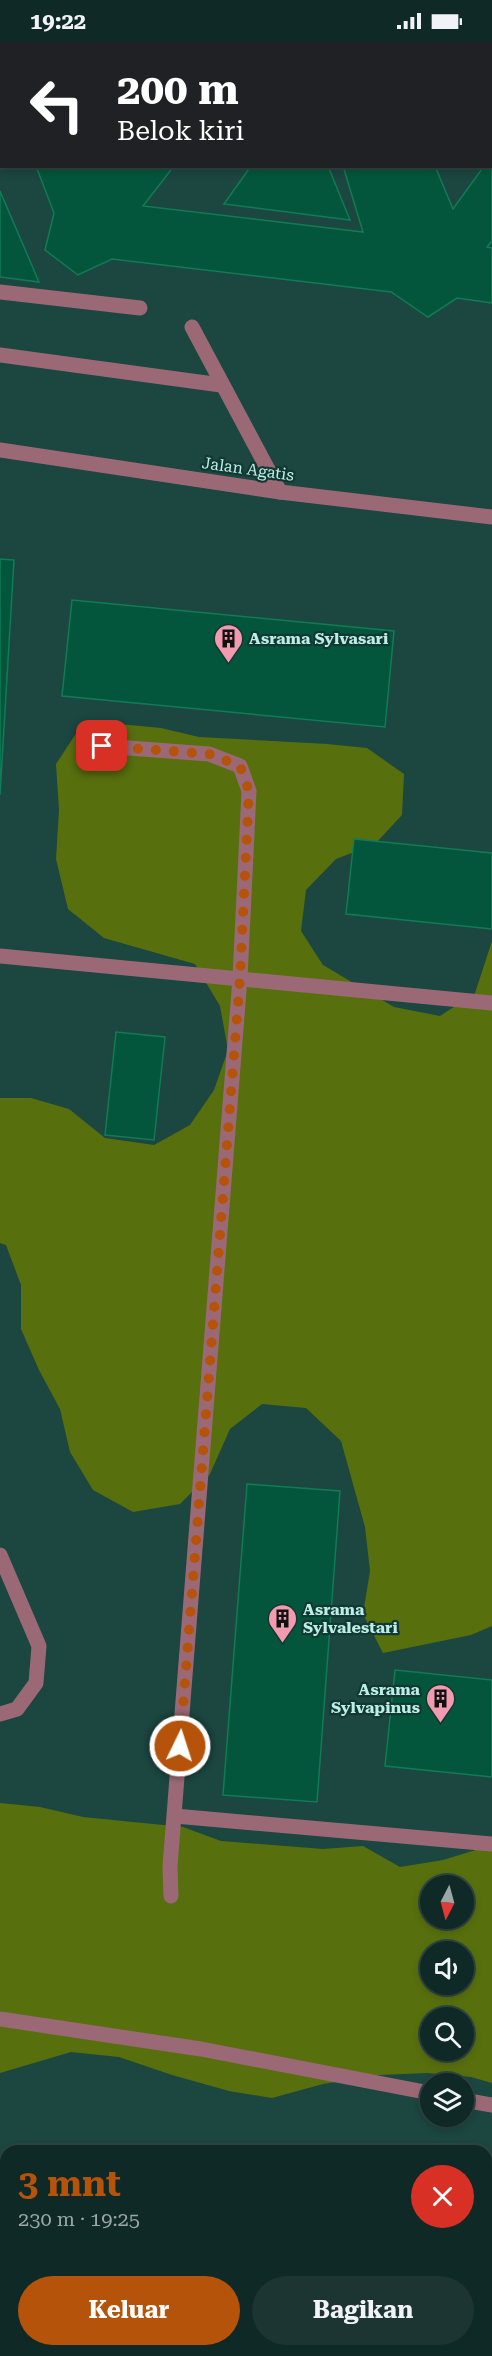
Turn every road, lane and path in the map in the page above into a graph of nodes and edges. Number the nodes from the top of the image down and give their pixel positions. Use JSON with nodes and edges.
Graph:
{"nodes":[{"id":1,"x":0,"y":292,"type":"edge"},
{"id":2,"x":140,"y":308,"type":"dead end"},
{"id":3,"x":192,"y":327,"type":"dead end"},
{"id":4,"x":0,"y":355,"type":"edge"},
{"id":5,"x":222,"y":385,"type":"junction"},
{"id":6,"x":0,"y":450,"type":"edge"},
{"id":7,"x":280,"y":492,"type":"junction"},
{"id":8,"x":492,"y":517,"type":"edge"},
{"id":9,"x":102,"y":746,"type":"dead end"},
{"id":10,"x":0,"y":956,"type":"edge"},
{"id":11,"x":240,"y":978,"type":"junction"},
{"id":12,"x":492,"y":1003,"type":"edge"},
{"id":13,"x":0,"y":1555,"type":"edge"},
{"id":14,"x":0,"y":1714,"type":"edge"},
{"id":15,"x":175,"y":1816,"type":"junction"},
{"id":16,"x":492,"y":1844,"type":"edge"},
{"id":17,"x":171,"y":1896,"type":"dead end"},
{"id":18,"x":0,"y":2019,"type":"edge"},
{"id":19,"x":420,"y":2092,"type":"edge"},
{"id":20,"x":474,"y":2102,"type":"edge"},
{"id":21,"x":492,"y":2105,"type":"edge"}],
"edges":[{"from":1,"to":2,"type":"lane"},
{"from":3,"to":5,"type":"lane"},
{"from":4,"to":5,"type":"lane"},
{"from":5,"to":7,"type":"lane"},
{"from":6,"to":7,"type":"lane","name":"Jalan Agatis"},
{"from":7,"to":8,"type":"lane","name":"Jalan Agatis"},
{"from":9,"to":11,"type":"lane"},
{"from":10,"to":11,"type":"lane"},
{"from":11,"to":12,"type":"lane"},
{"from":11,"to":15,"type":"lane"},
{"from":13,"to":14,"type":"lane"},
{"from":15,"to":16,"type":"lane"},
{"from":15,"to":17,"type":"lane"},
{"from":18,"to":19,"type":"lane"},
{"from":20,"to":21,"type":"lane"}]}
